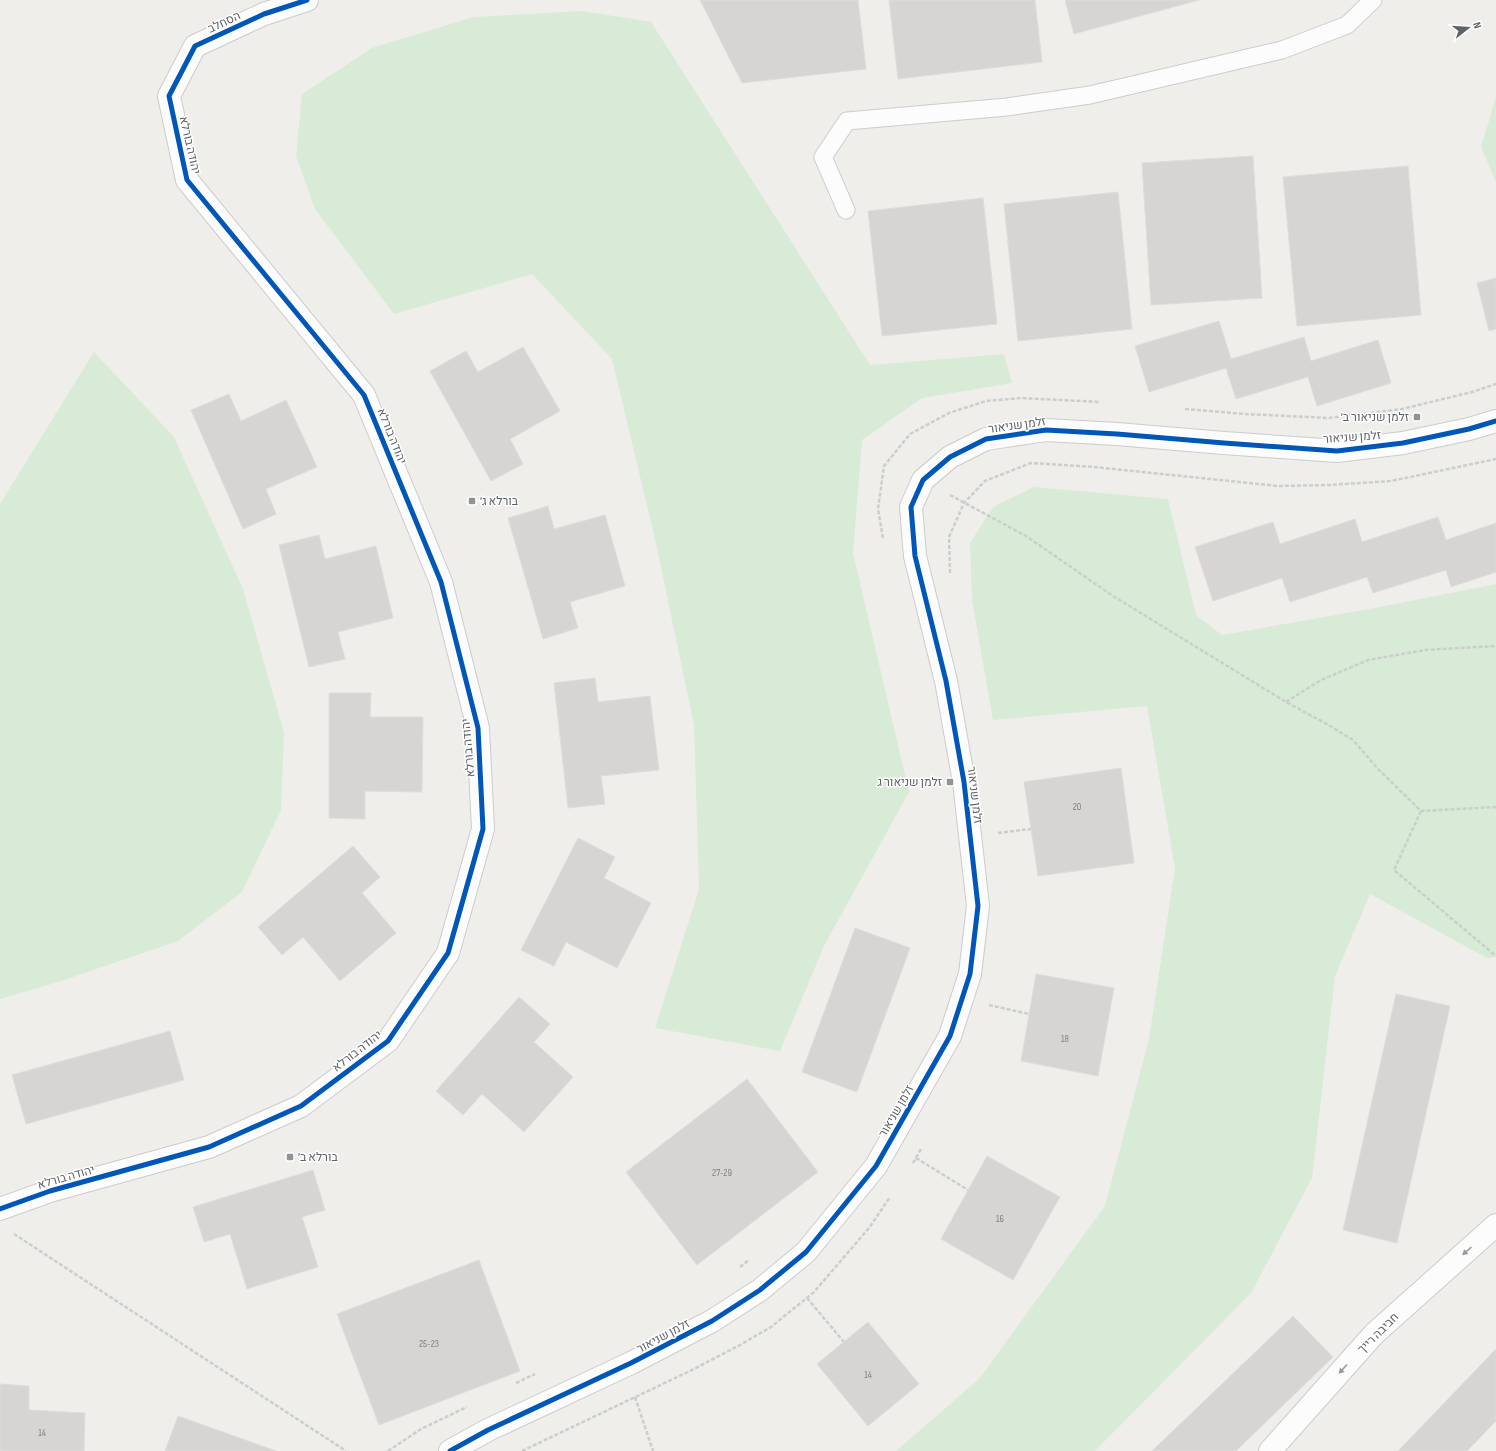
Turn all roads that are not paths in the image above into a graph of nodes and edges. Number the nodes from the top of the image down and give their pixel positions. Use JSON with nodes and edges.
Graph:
{"nodes":[{"id":1,"x":307,"y":0,"type":"edge"},
{"id":2,"x":1373,"y":0,"type":"edge"},
{"id":3,"x":195,"y":46,"type":"joint"},
{"id":4,"x":846,"y":210,"type":"dead end"},
{"id":5,"x":1496,"y":421,"type":"edge"},
{"id":6,"x":0,"y":1208,"type":"edge"},
{"id":7,"x":1496,"y":1225,"type":"edge"},
{"id":8,"x":450,"y":1451,"type":"edge"},
{"id":9,"x":1270,"y":1451,"type":"edge"}],
"edges":[{"from":1,"to":3,"type":"street","name":"הסחלב"},
{"from":2,"to":4,"type":"lane"},
{"from":3,"to":6,"type":"street","name":"יהודה בורלא"},
{"from":5,"to":8,"type":"street","name":"זלמן שניאור"},
{"from":7,"to":9,"type":"street","name":"חביבה רייך","one_way":true}]}
